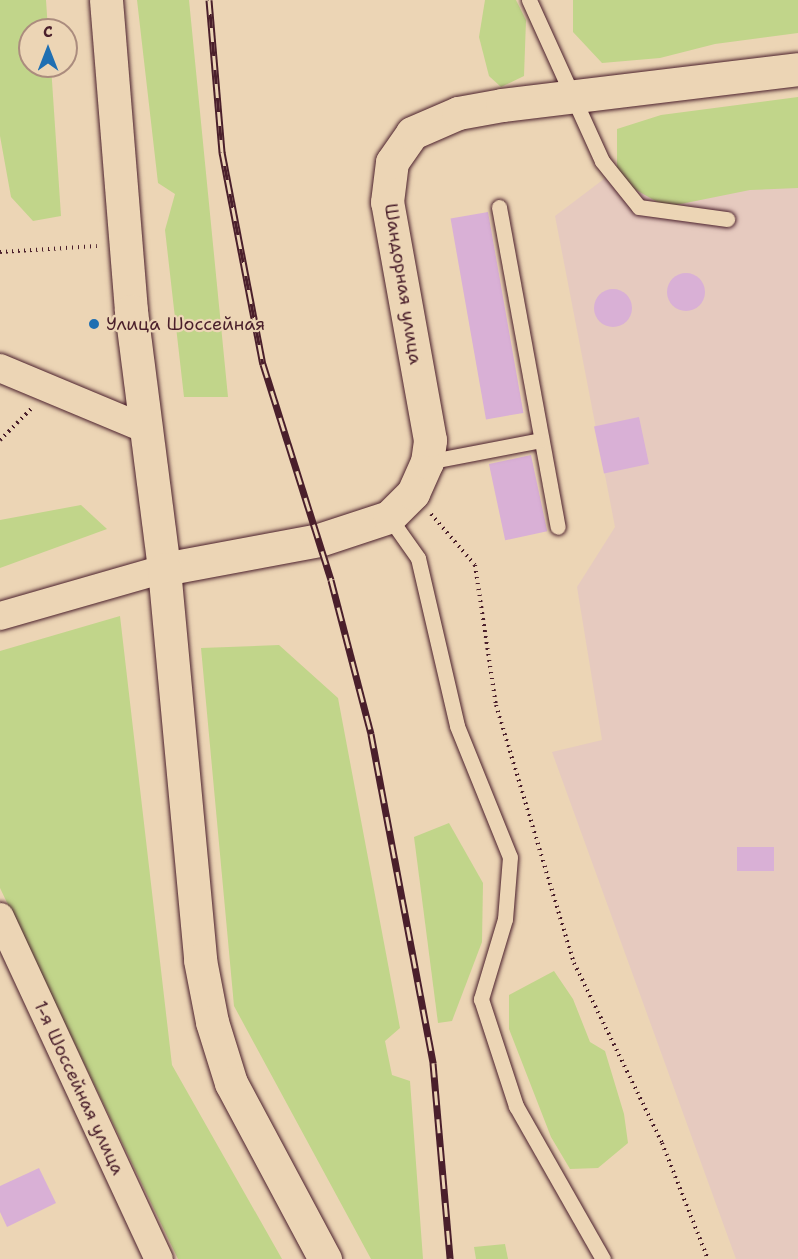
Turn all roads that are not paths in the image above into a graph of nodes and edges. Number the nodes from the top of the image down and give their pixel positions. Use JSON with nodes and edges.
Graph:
{"nodes":[{"id":1,"x":106,"y":0,"type":"edge"},
{"id":2,"x":529,"y":0,"type":"edge"},
{"id":3,"x":798,"y":69,"type":"edge"},
{"id":4,"x":573,"y":95,"type":"junction"},
{"id":5,"x":499,"y":207,"type":"dead end"},
{"id":6,"x":728,"y":219,"type":"dead end"},
{"id":7,"x":0,"y":368,"type":"edge"},
{"id":8,"x":146,"y":429,"type":"junction"},
{"id":9,"x":541,"y":440,"type":"junction"},
{"id":10,"x":427,"y":462,"type":"junction"},
{"id":11,"x":389,"y":517,"type":"junction"},
{"id":12,"x":558,"y":527,"type":"dead end"},
{"id":13,"x":164,"y":569,"type":"junction"},
{"id":14,"x":0,"y":616,"type":"edge"},
{"id":15,"x":0,"y":917,"type":"edge"},
{"id":16,"x":159,"y":1259,"type":"edge"},
{"id":17,"x":325,"y":1259,"type":"edge"},
{"id":18,"x":603,"y":1259,"type":"edge"}],
"edges":[{"from":1,"to":8,"type":"main road"},
{"from":2,"to":4,"type":"lane"},
{"from":3,"to":4,"type":"main road","name":"Шандорная улица"},
{"from":4,"to":6,"type":"lane"},
{"from":4,"to":10,"type":"main road","name":"Шандорная улица"},
{"from":5,"to":9,"type":"lane"},
{"from":7,"to":8,"type":"street"},
{"from":8,"to":13,"type":"main road"},
{"from":9,"to":10,"type":"lane"},
{"from":9,"to":12,"type":"lane"},
{"from":10,"to":11,"type":"main road","name":"Шандорная улица"},
{"from":11,"to":13,"type":"main road","name":"Шандорная улица"},
{"from":11,"to":18,"type":"lane"},
{"from":13,"to":14,"type":"street"},
{"from":13,"to":17,"type":"main road"},
{"from":15,"to":16,"type":"street","name":"1-я Шоссейная улица"}]}
